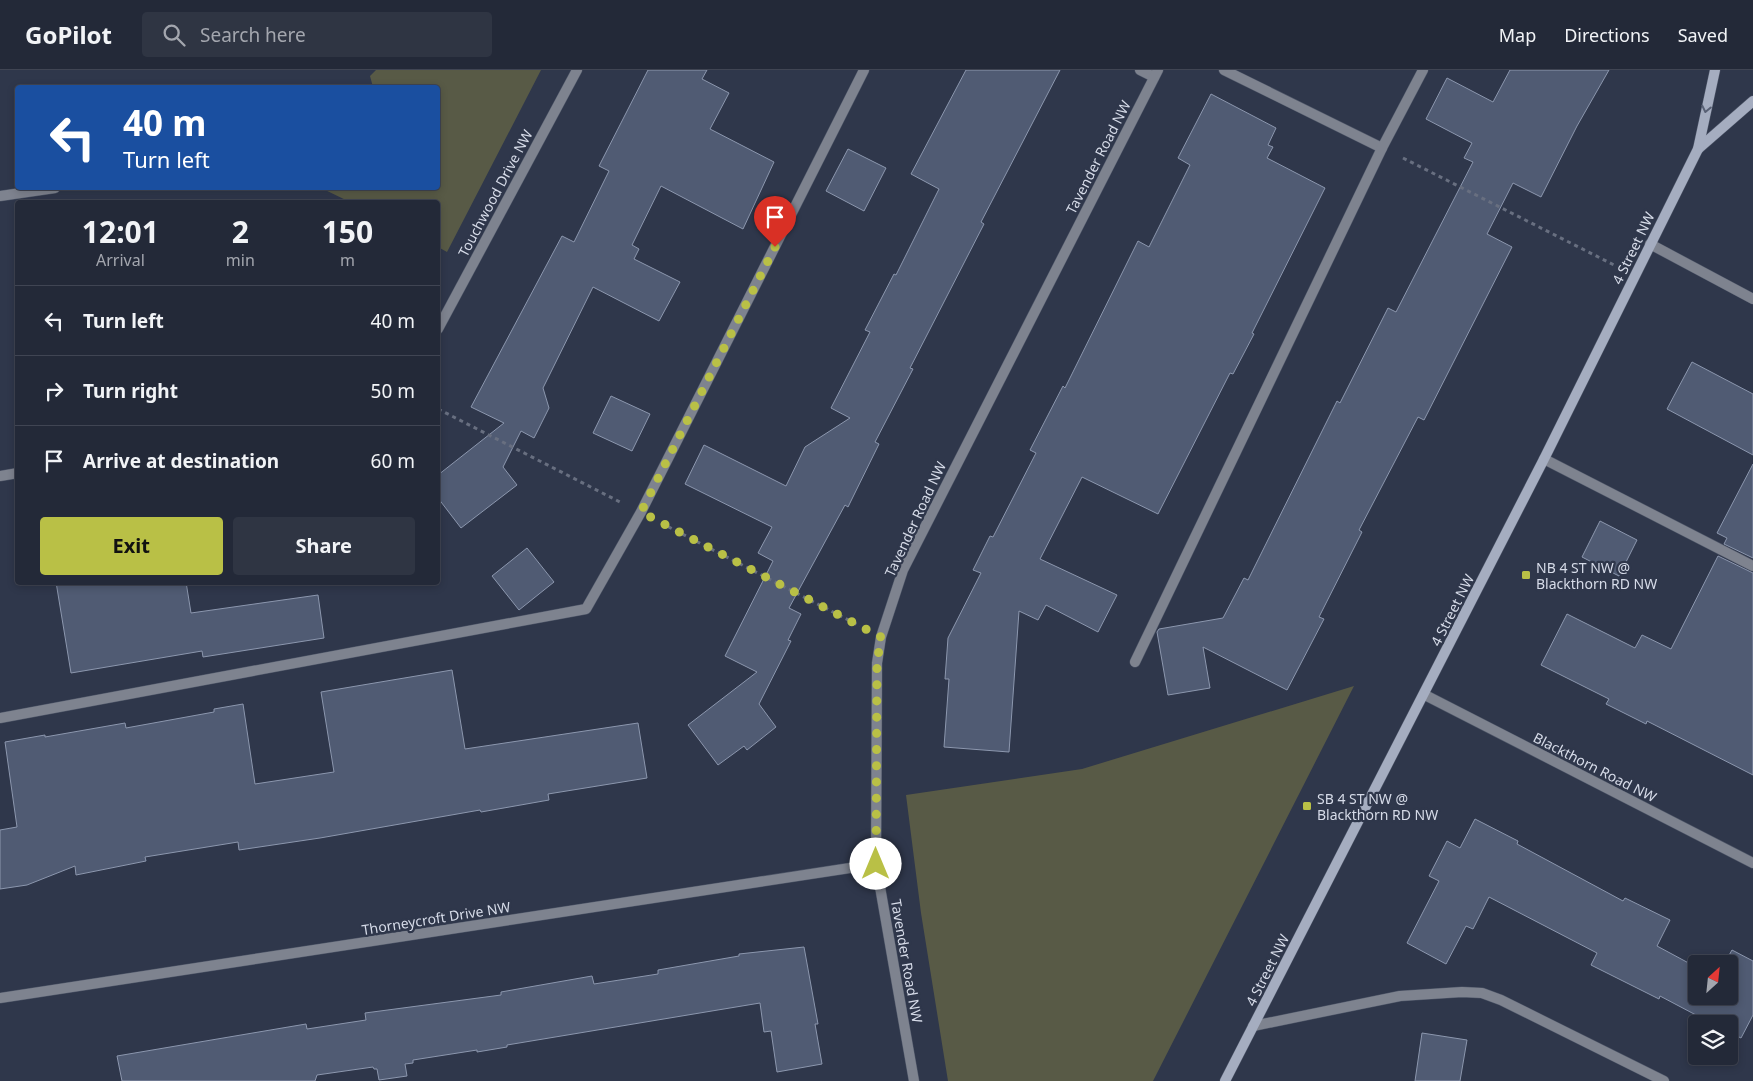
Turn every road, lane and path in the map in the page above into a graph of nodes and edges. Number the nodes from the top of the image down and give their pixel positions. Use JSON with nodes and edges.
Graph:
{"nodes":[{"id":1,"x":577,"y":70,"type":"edge"},
{"id":2,"x":864,"y":70,"type":"edge"},
{"id":3,"x":1140,"y":70,"type":"edge"},
{"id":4,"x":1224,"y":70,"type":"edge"},
{"id":5,"x":1423,"y":70,"type":"edge"},
{"id":6,"x":1714,"y":70,"type":"edge"},
{"id":7,"x":1156,"y":74,"type":"edge"},
{"id":8,"x":1753,"y":101,"type":"edge"},
{"id":9,"x":1382,"y":148,"type":"junction"},
{"id":10,"x":1698,"y":149,"type":"junction"},
{"id":11,"x":41,"y":190,"type":"edge"},
{"id":12,"x":0,"y":196,"type":"edge"},
{"id":13,"x":1650,"y":244,"type":"junction"},
{"id":14,"x":1634,"y":276,"type":"junction"},
{"id":15,"x":1753,"y":299,"type":"edge"},
{"id":16,"x":440,"y":325,"type":"edge"},
{"id":17,"x":440,"y":410,"type":"edge"},
{"id":18,"x":1544,"y":459,"type":"junction"},
{"id":19,"x":15,"y":474,"type":"edge"},
{"id":20,"x":0,"y":476,"type":"edge"},
{"id":21,"x":641,"y":512,"type":"junction"},
{"id":22,"x":1753,"y":566,"type":"edge"},
{"id":23,"x":881,"y":637,"type":"junction"},
{"id":24,"x":1134,"y":662,"type":"dead end"},
{"id":25,"x":1424,"y":695,"type":"junction"},
{"id":26,"x":0,"y":718,"type":"edge"},
{"id":27,"x":1753,"y":863,"type":"edge"},
{"id":28,"x":876,"y":864,"type":"junction"},
{"id":29,"x":0,"y":998,"type":"edge"},
{"id":30,"x":1253,"y":1026,"type":"junction"},
{"id":31,"x":912,"y":1081,"type":"edge"},
{"id":32,"x":1225,"y":1081,"type":"edge"},
{"id":33,"x":1664,"y":1081,"type":"edge"}],
"edges":[{"from":1,"to":16,"type":"street","name":"Touchwood Drive NW"},
{"from":2,"to":21,"type":"street"},
{"from":3,"to":7,"type":"street"},
{"from":4,"to":9,"type":"street"},
{"from":5,"to":9,"type":"street"},
{"from":6,"to":10,"type":"main road","name":"4 Street NW","one_way":true},
{"from":7,"to":23,"type":"street","name":"Tavender Road NW"},
{"from":8,"to":10,"type":"main road","name":"4 Street NW"},
{"from":9,"to":14,"type":"path"},
{"from":9,"to":24,"type":"street"},
{"from":10,"to":13,"type":"main road","name":"4 Street NW"},
{"from":11,"to":12,"type":"street"},
{"from":13,"to":14,"type":"main road","name":"4 Street NW"},
{"from":13,"to":15,"type":"street"},
{"from":14,"to":18,"type":"main road","name":"4 Street NW"},
{"from":17,"to":21,"type":"path"},
{"from":18,"to":22,"type":"street"},
{"from":18,"to":25,"type":"main road","name":"4 Street NW"},
{"from":19,"to":20,"type":"street"},
{"from":21,"to":23,"type":"path"},
{"from":21,"to":26,"type":"street"},
{"from":23,"to":28,"type":"street","name":"Tavender Road NW"},
{"from":25,"to":27,"type":"street","name":"Blackthorn Road NW"},
{"from":25,"to":30,"type":"main road","name":"4 Street NW"},
{"from":28,"to":29,"type":"street","name":"Thorneycroft Drive NW"},
{"from":28,"to":31,"type":"street","name":"Tavender Road NW"},
{"from":30,"to":32,"type":"main road","name":"4 Street NW"},
{"from":30,"to":33,"type":"street"}]}
